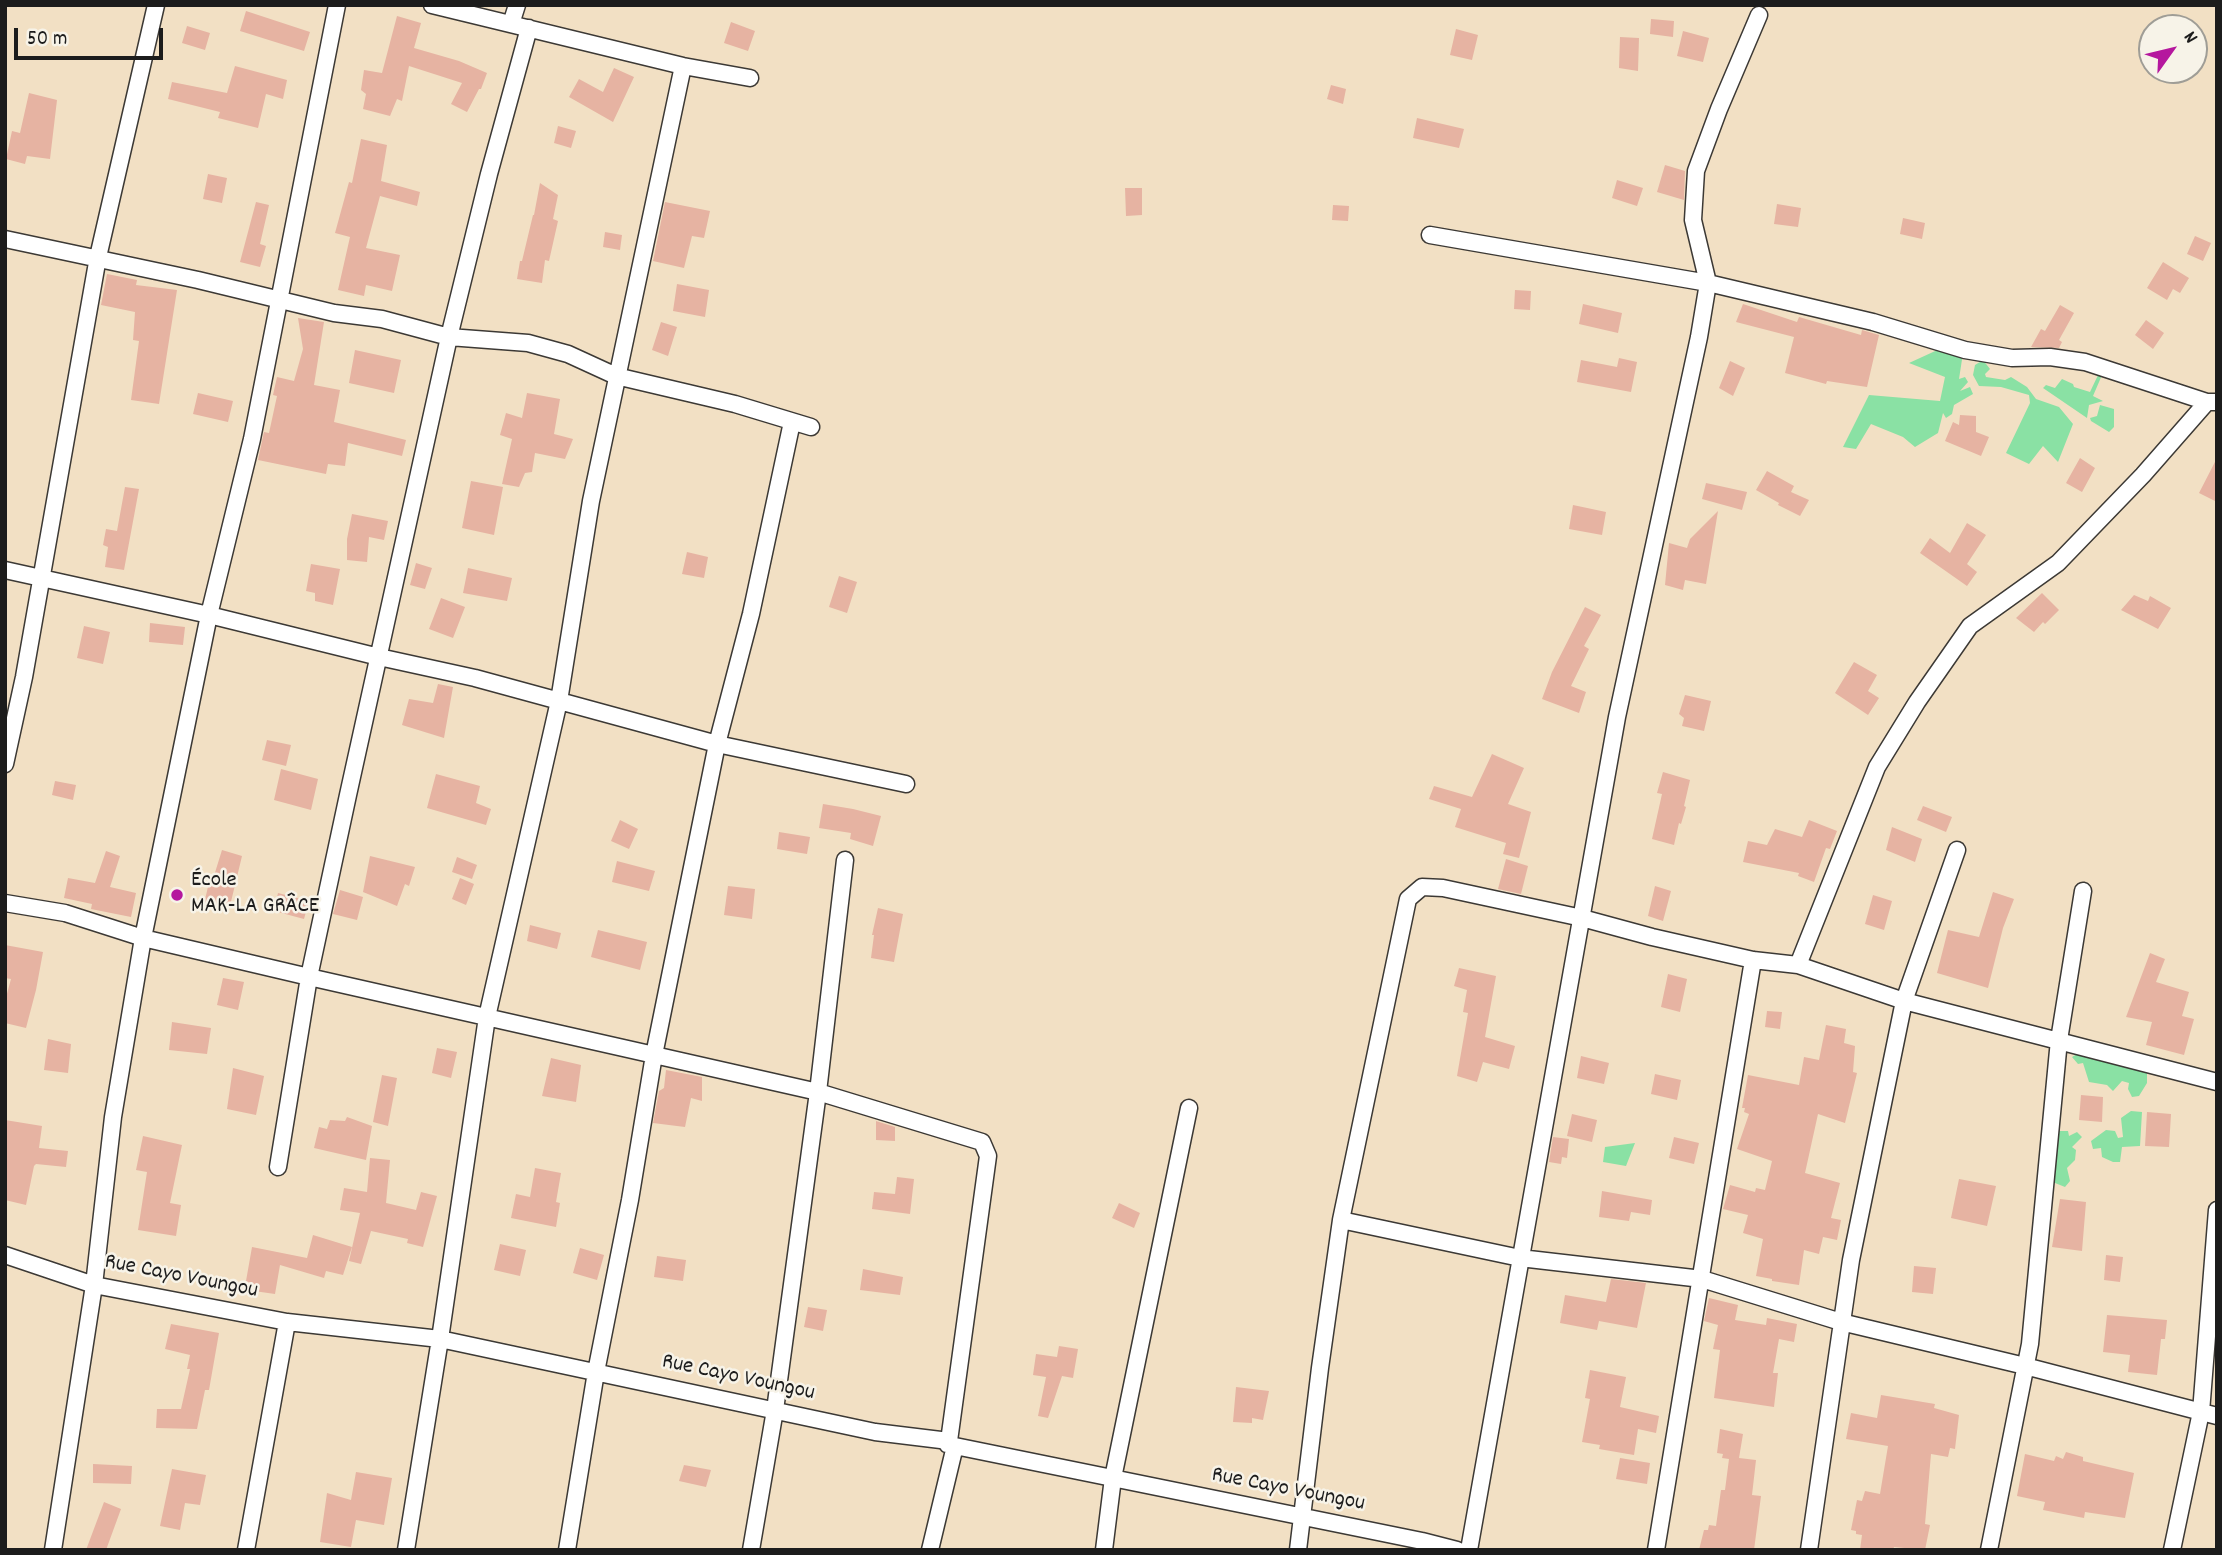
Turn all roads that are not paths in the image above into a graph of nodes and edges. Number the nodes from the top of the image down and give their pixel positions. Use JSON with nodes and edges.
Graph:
{"nodes":[{"id":1,"x":156,"y":5,"type":"edge"},
{"id":2,"x":337,"y":5,"type":"edge"},
{"id":3,"x":432,"y":5,"type":"edge"},
{"id":4,"x":517,"y":5,"type":"edge"},
{"id":5,"x":1759,"y":15,"type":"dead end"},
{"id":6,"x":511,"y":24,"type":"junction"},
{"id":7,"x":529,"y":28,"type":"junction"},
{"id":8,"x":683,"y":66,"type":"junction"},
{"id":9,"x":750,"y":78,"type":"dead end"},
{"id":10,"x":1430,"y":235,"type":"dead end"},
{"id":11,"x":5,"y":239,"type":"edge"},
{"id":12,"x":98,"y":257,"type":"junction"},
{"id":13,"x":1708,"y":284,"type":"junction"},
{"id":14,"x":278,"y":300,"type":"junction"},
{"id":15,"x":449,"y":337,"type":"junction"},
{"id":16,"x":617,"y":376,"type":"junction"},
{"id":17,"x":2212,"y":402,"type":"edge"},
{"id":18,"x":792,"y":422,"type":"junction"},
{"id":19,"x":811,"y":427,"type":"dead end"},
{"id":20,"x":5,"y":570,"type":"edge"},
{"id":21,"x":41,"y":579,"type":"junction"},
{"id":22,"x":209,"y":615,"type":"junction"},
{"id":23,"x":379,"y":657,"type":"junction"},
{"id":24,"x":559,"y":701,"type":"junction"},
{"id":25,"x":717,"y":744,"type":"junction"},
{"id":26,"x":5,"y":764,"type":"edge"},
{"id":27,"x":905,"y":784,"type":"dead end"},
{"id":28,"x":1957,"y":850,"type":"dead end"},
{"id":29,"x":845,"y":860,"type":"dead end"},
{"id":30,"x":2083,"y":891,"type":"dead end"},
{"id":31,"x":5,"y":903,"type":"edge"},
{"id":32,"x":1582,"y":918,"type":"junction"},
{"id":33,"x":142,"y":938,"type":"junction"},
{"id":34,"x":1753,"y":960,"type":"junction"},
{"id":35,"x":1798,"y":965,"type":"junction"},
{"id":36,"x":309,"y":977,"type":"junction"},
{"id":37,"x":1904,"y":1001,"type":"junction"},
{"id":38,"x":487,"y":1017,"type":"junction"},
{"id":39,"x":2059,"y":1040,"type":"junction"},
{"id":40,"x":654,"y":1055,"type":"junction"},
{"id":41,"x":2217,"y":1082,"type":"edge"},
{"id":42,"x":818,"y":1092,"type":"junction"},
{"id":43,"x":1189,"y":1108,"type":"dead end"},
{"id":44,"x":278,"y":1167,"type":"dead end"},
{"id":45,"x":2217,"y":1210,"type":"edge"},
{"id":46,"x":1341,"y":1220,"type":"junction"},
{"id":47,"x":5,"y":1255,"type":"edge"},
{"id":48,"x":1520,"y":1258,"type":"junction"},
{"id":49,"x":1702,"y":1279,"type":"junction"},
{"id":50,"x":94,"y":1285,"type":"junction"},
{"id":51,"x":287,"y":1322,"type":"junction"},
{"id":52,"x":1841,"y":1322,"type":"junction"},
{"id":53,"x":440,"y":1339,"type":"junction"},
{"id":54,"x":2025,"y":1366,"type":"junction"},
{"id":55,"x":596,"y":1372,"type":"junction"},
{"id":56,"x":775,"y":1410,"type":"junction"},
{"id":57,"x":2209,"y":1414,"type":"edge"},
{"id":58,"x":952,"y":1444,"type":"junction"},
{"id":59,"x":1113,"y":1478,"type":"junction"},
{"id":60,"x":1303,"y":1517,"type":"junction"},
{"id":61,"x":53,"y":1550,"type":"edge"},
{"id":62,"x":246,"y":1550,"type":"edge"},
{"id":63,"x":406,"y":1550,"type":"edge"},
{"id":64,"x":568,"y":1550,"type":"edge"},
{"id":65,"x":751,"y":1550,"type":"edge"},
{"id":66,"x":930,"y":1550,"type":"edge"},
{"id":67,"x":1104,"y":1550,"type":"edge"},
{"id":68,"x":1298,"y":1550,"type":"edge"},
{"id":69,"x":1457,"y":1550,"type":"edge"},
{"id":70,"x":1469,"y":1550,"type":"edge"},
{"id":71,"x":1656,"y":1550,"type":"edge"},
{"id":72,"x":1809,"y":1550,"type":"edge"},
{"id":73,"x":1989,"y":1550,"type":"edge"},
{"id":74,"x":2172,"y":1550,"type":"edge"}],
"edges":[{"from":1,"to":12,"type":"street"},
{"from":2,"to":14,"type":"street"},
{"from":3,"to":6,"type":"street"},
{"from":4,"to":6,"type":"street"},
{"from":5,"to":13,"type":"street"},
{"from":6,"to":7,"type":"street"},
{"from":7,"to":8,"type":"street"},
{"from":7,"to":15,"type":"street"},
{"from":8,"to":9,"type":"street"},
{"from":8,"to":16,"type":"street"},
{"from":10,"to":13,"type":"street"},
{"from":11,"to":12,"type":"street"},
{"from":12,"to":14,"type":"street"},
{"from":12,"to":21,"type":"street"},
{"from":13,"to":17,"type":"street"},
{"from":13,"to":32,"type":"street"},
{"from":14,"to":15,"type":"street"},
{"from":14,"to":22,"type":"street"},
{"from":15,"to":16,"type":"street"},
{"from":15,"to":23,"type":"street"},
{"from":16,"to":18,"type":"street"},
{"from":16,"to":24,"type":"street"},
{"from":17,"to":35,"type":"street"},
{"from":18,"to":19,"type":"street"},
{"from":18,"to":25,"type":"street"},
{"from":20,"to":21,"type":"street"},
{"from":21,"to":22,"type":"street"},
{"from":21,"to":26,"type":"street"},
{"from":22,"to":23,"type":"street"},
{"from":22,"to":33,"type":"street"},
{"from":23,"to":24,"type":"street"},
{"from":23,"to":36,"type":"street"},
{"from":24,"to":25,"type":"street"},
{"from":24,"to":38,"type":"street"},
{"from":25,"to":27,"type":"street"},
{"from":25,"to":40,"type":"street"},
{"from":28,"to":37,"type":"street"},
{"from":29,"to":42,"type":"street"},
{"from":30,"to":39,"type":"street"},
{"from":31,"to":33,"type":"street"},
{"from":32,"to":34,"type":"street"},
{"from":32,"to":46,"type":"street"},
{"from":32,"to":48,"type":"street"},
{"from":33,"to":36,"type":"street"},
{"from":33,"to":50,"type":"street"},
{"from":34,"to":35,"type":"street"},
{"from":34,"to":49,"type":"street"},
{"from":35,"to":37,"type":"street"},
{"from":36,"to":38,"type":"street"},
{"from":36,"to":44,"type":"street"},
{"from":37,"to":39,"type":"street"},
{"from":37,"to":52,"type":"street"},
{"from":38,"to":40,"type":"street"},
{"from":38,"to":53,"type":"street"},
{"from":39,"to":41,"type":"street"},
{"from":39,"to":54,"type":"street"},
{"from":40,"to":42,"type":"street"},
{"from":40,"to":55,"type":"street"},
{"from":42,"to":56,"type":"street"},
{"from":42,"to":58,"type":"street"},
{"from":43,"to":59,"type":"street"},
{"from":45,"to":57,"type":"street"},
{"from":46,"to":48,"type":"street"},
{"from":46,"to":60,"type":"street"},
{"from":47,"to":50,"type":"street","name":"Rue Cayo Voungou"},
{"from":48,"to":49,"type":"street"},
{"from":48,"to":70,"type":"street"},
{"from":49,"to":52,"type":"street"},
{"from":49,"to":71,"type":"street"},
{"from":50,"to":51,"type":"street","name":"Rue Cayo Voungou"},
{"from":50,"to":61,"type":"street"},
{"from":51,"to":53,"type":"street","name":"Rue Cayo Voungou"},
{"from":51,"to":62,"type":"street"},
{"from":52,"to":54,"type":"street"},
{"from":52,"to":72,"type":"street"},
{"from":53,"to":55,"type":"street","name":"Rue Cayo Voungou"},
{"from":53,"to":63,"type":"street"},
{"from":54,"to":57,"type":"street"},
{"from":54,"to":73,"type":"street"},
{"from":55,"to":56,"type":"street","name":"Rue Cayo Voungou"},
{"from":55,"to":64,"type":"street"},
{"from":56,"to":58,"type":"street","name":"Rue Cayo Voungou"},
{"from":56,"to":65,"type":"street"},
{"from":57,"to":74,"type":"street"},
{"from":58,"to":59,"type":"street","name":"Rue Cayo Voungou"},
{"from":58,"to":66,"type":"street"},
{"from":59,"to":60,"type":"street","name":"Rue Cayo Voungou"},
{"from":59,"to":67,"type":"street"},
{"from":60,"to":68,"type":"street"},
{"from":60,"to":69,"type":"street","name":"Rue Cayo Voungou"}]}
